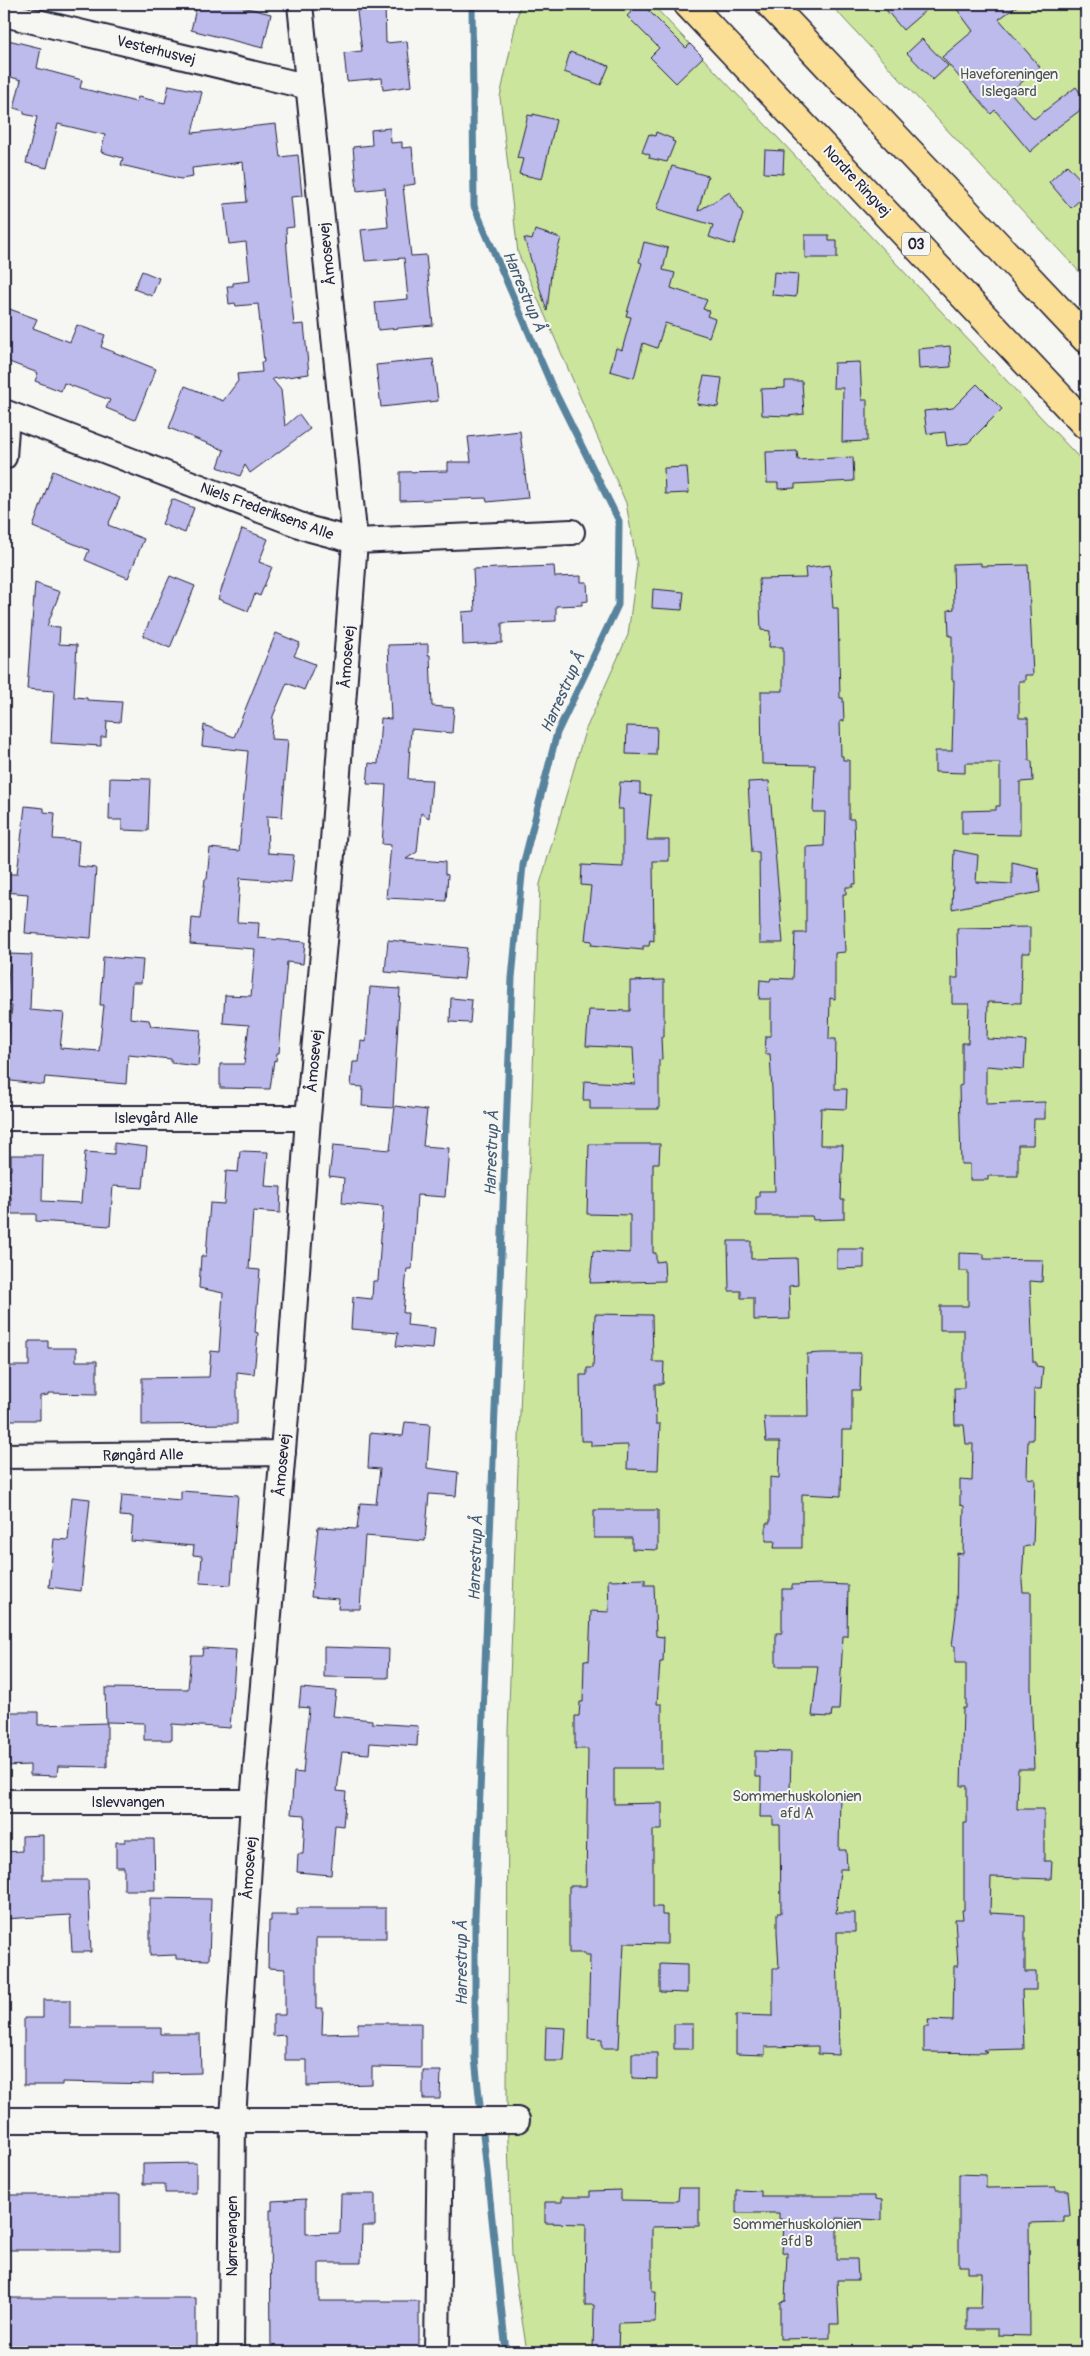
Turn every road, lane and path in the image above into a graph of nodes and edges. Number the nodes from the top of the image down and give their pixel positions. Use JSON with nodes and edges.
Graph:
{"nodes":[{"id":1,"x":300,"y":4,"type":"edge"},
{"id":2,"x":688,"y":4,"type":"edge"},
{"id":3,"x":770,"y":4,"type":"edge"},
{"id":4,"x":4,"y":14,"type":"edge"},
{"id":5,"x":309,"y":87,"type":"junction"},
{"id":6,"x":1086,"y":339,"type":"edge"},
{"id":7,"x":5,"y":413,"type":"edge"},
{"id":8,"x":1086,"y":425,"type":"edge"},
{"id":9,"x":4,"y":457,"type":"edge"},
{"id":10,"x":572,"y":532,"type":"dead end"},
{"id":11,"x":355,"y":541,"type":"junction"},
{"id":12,"x":4,"y":1118,"type":"edge"},
{"id":13,"x":308,"y":1118,"type":"junction"},
{"id":14,"x":283,"y":1453,"type":"junction"},
{"id":15,"x":4,"y":1456,"type":"edge"},
{"id":16,"x":4,"y":1802,"type":"edge"},
{"id":17,"x":253,"y":1802,"type":"junction"},
{"id":18,"x":233,"y":2119,"type":"junction"},
{"id":19,"x":4,"y":2120,"type":"edge"},
{"id":20,"x":451,"y":2120,"type":"junction"},
{"id":21,"x":513,"y":2120,"type":"dead end"},
{"id":22,"x":231,"y":2352,"type":"edge"},
{"id":23,"x":438,"y":2352,"type":"edge"}],
"edges":[{"from":1,"to":5,"type":"street","name":"Åmosevej"},
{"from":2,"to":8,"type":"main road","name":"Nordre Ringvej","number":"O3"},
{"from":3,"to":6,"type":"main road"},
{"from":4,"to":5,"type":"street","name":"Vesterhusvej"},
{"from":5,"to":11,"type":"street","name":"Åmosevej"},
{"from":7,"to":9,"type":"street"},
{"from":7,"to":11,"type":"street","name":"Niels Frederiksens Alle"},
{"from":10,"to":11,"type":"street","name":"Niels Frederiksens Alle"},
{"from":11,"to":13,"type":"street","name":"Åmosevej"},
{"from":12,"to":13,"type":"street","name":"Islevgård Alle"},
{"from":13,"to":14,"type":"street","name":"Åmosevej"},
{"from":14,"to":15,"type":"street","name":"Røngård Alle"},
{"from":14,"to":17,"type":"street","name":"Åmosevej"},
{"from":16,"to":17,"type":"street","name":"Islevvangen"},
{"from":17,"to":18,"type":"street","name":"Åmosevej"},
{"from":18,"to":19,"type":"street"},
{"from":18,"to":20,"type":"street"},
{"from":18,"to":22,"type":"street","name":"Nørrevangen"},
{"from":20,"to":21,"type":"street"},
{"from":20,"to":23,"type":"street"}]}
